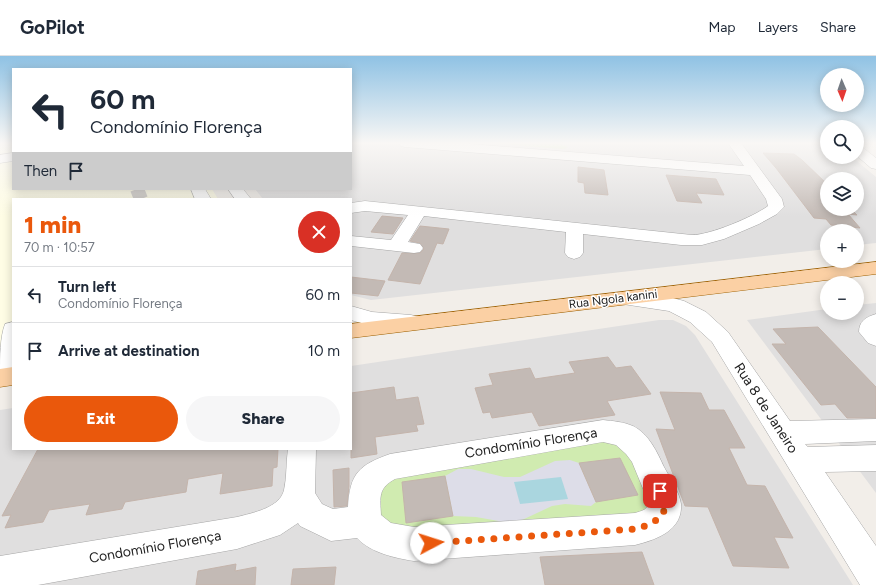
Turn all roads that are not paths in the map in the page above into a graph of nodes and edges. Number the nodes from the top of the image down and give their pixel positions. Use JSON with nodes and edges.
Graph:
{"nodes":[{"id":1,"x":715,"y":168,"type":"edge"},
{"id":2,"x":751,"y":168,"type":"edge"},
{"id":3,"x":753,"y":171,"type":"junction"},
{"id":4,"x":236,"y":190,"type":"edge"},
{"id":5,"x":242,"y":198,"type":"edge"},
{"id":6,"x":352,"y":208,"type":"edge"},
{"id":7,"x":418,"y":211,"type":"junction"},
{"id":8,"x":352,"y":218,"type":"edge"},
{"id":9,"x":370,"y":220,"type":"dead end"},
{"id":10,"x":575,"y":228,"type":"junction"},
{"id":11,"x":352,"y":232,"type":"edge"},
{"id":12,"x":352,"y":241,"type":"edge"},
{"id":13,"x":404,"y":244,"type":"junction"},
{"id":14,"x":574,"y":253,"type":"dead end"},
{"id":15,"x":876,"y":268,"type":"edge"},
{"id":16,"x":614,"y":299,"type":"junction"},
{"id":17,"x":352,"y":313,"type":"edge"},
{"id":18,"x":876,"y":321,"type":"edge"},
{"id":19,"x":434,"y":322,"type":"junction"},
{"id":20,"x":352,"y":331,"type":"edge"},
{"id":21,"x":876,"y":338,"type":"edge"},
{"id":22,"x":12,"y":376,"type":"edge"},
{"id":23,"x":0,"y":378,"type":"edge"},
{"id":24,"x":876,"y":430,"type":"edge"},
{"id":25,"x":782,"y":433,"type":"junction"},
{"id":26,"x":302,"y":450,"type":"edge"},
{"id":27,"x":876,"y":458,"type":"edge"},
{"id":28,"x":800,"y":460,"type":"junction"},
{"id":29,"x":299,"y":497,"type":"junction"},
{"id":30,"x":366,"y":521,"type":"junction"},
{"id":31,"x":0,"y":574,"type":"edge"},
{"id":32,"x":876,"y":577,"type":"edge"}],
"edges":[{"from":1,"to":3,"type":"street"},
{"from":2,"to":3,"type":"street"},
{"from":3,"to":10,"type":"street"},
{"from":4,"to":5,"type":"street"},
{"from":6,"to":7,"type":"street"},
{"from":7,"to":10,"type":"street"},
{"from":7,"to":13,"type":"street"},
{"from":8,"to":9,"type":"street"},
{"from":10,"to":14,"type":"street"},
{"from":11,"to":13,"type":"street"},
{"from":12,"to":13,"type":"street"},
{"from":15,"to":16,"type":"main road","name":"Rua Ngola kanini"},
{"from":16,"to":19,"type":"main road","name":"Rua Ngola kanini"},
{"from":16,"to":25,"type":"street","name":"Rua 8 de Janeiro"},
{"from":17,"to":19,"type":"street"},
{"from":18,"to":21,"type":"street"},
{"from":19,"to":20,"type":"main road","name":"Rua Ngola kanini"},
{"from":22,"to":23,"type":"main road"},
{"from":24,"to":25,"type":"street"},
{"from":25,"to":28,"type":"street","name":"Rua 8 de Janeiro"},
{"from":26,"to":29,"type":"street"},
{"from":27,"to":28,"type":"street"},
{"from":28,"to":32,"type":"street","name":"Rua 8 de Janeiro"},
{"from":29,"to":30,"type":"street"},
{"from":29,"to":31,"type":"street","name":"Condomínio Florença"},
{"from":30,"to":30,"type":"street","name":"Condomínio Florença"}]}
